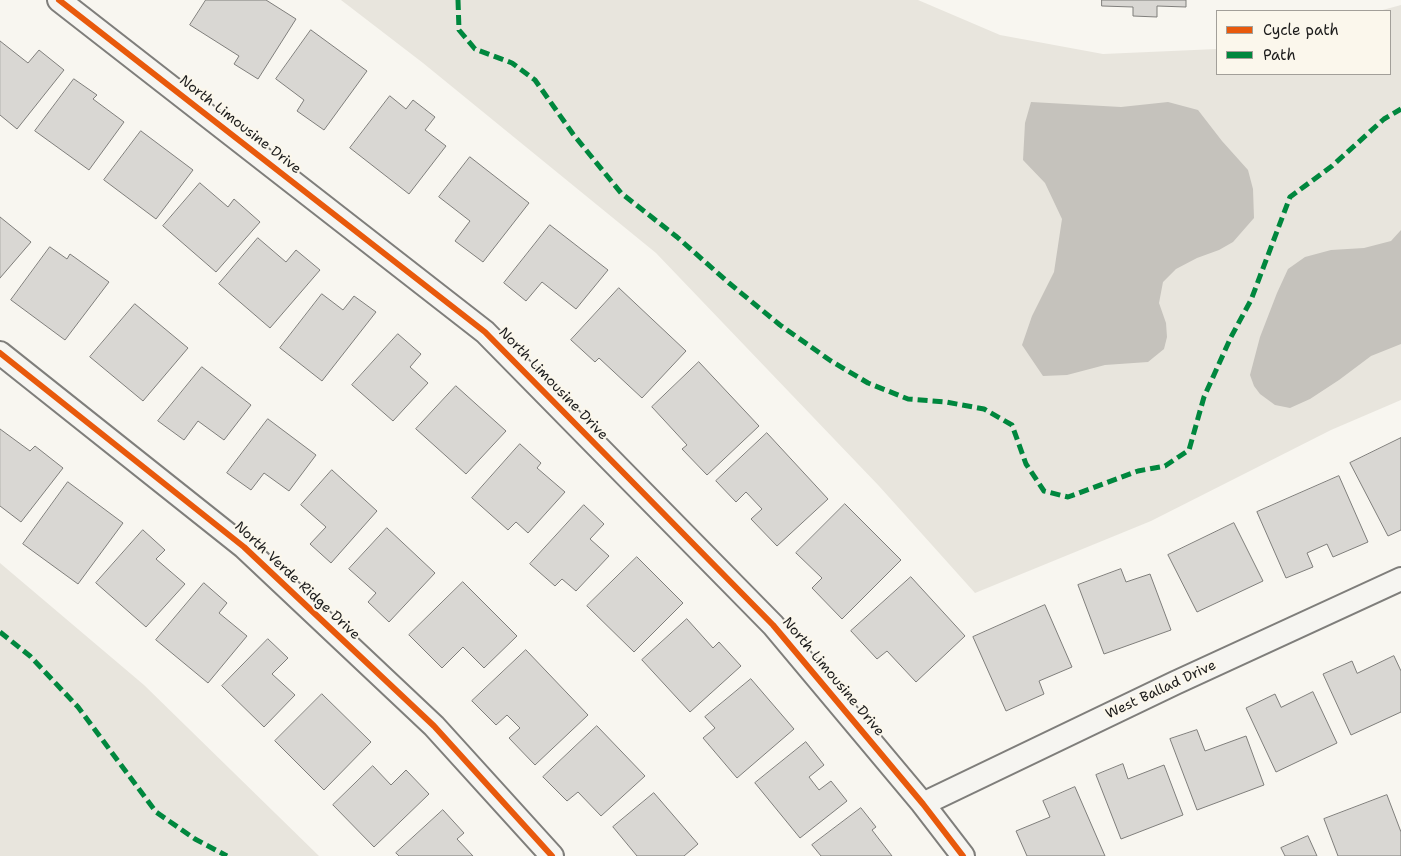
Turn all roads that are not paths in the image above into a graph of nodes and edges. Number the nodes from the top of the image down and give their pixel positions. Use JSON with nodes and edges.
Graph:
{"nodes":[{"id":1,"x":59,"y":0,"type":"edge"},
{"id":2,"x":0,"y":353,"type":"edge"},
{"id":3,"x":1401,"y":579,"type":"edge"},
{"id":4,"x":923,"y":804,"type":"junction"},
{"id":5,"x":552,"y":856,"type":"edge"},
{"id":6,"x":963,"y":856,"type":"edge"}],
"edges":[{"from":1,"to":4,"type":"street","name":"North Limousine Drive"},
{"from":2,"to":5,"type":"street","name":"North Verde Ridge Drive"},
{"from":3,"to":4,"type":"street","name":"West Ballad Drive"},
{"from":4,"to":6,"type":"street","name":"North Limousine Drive"}]}
